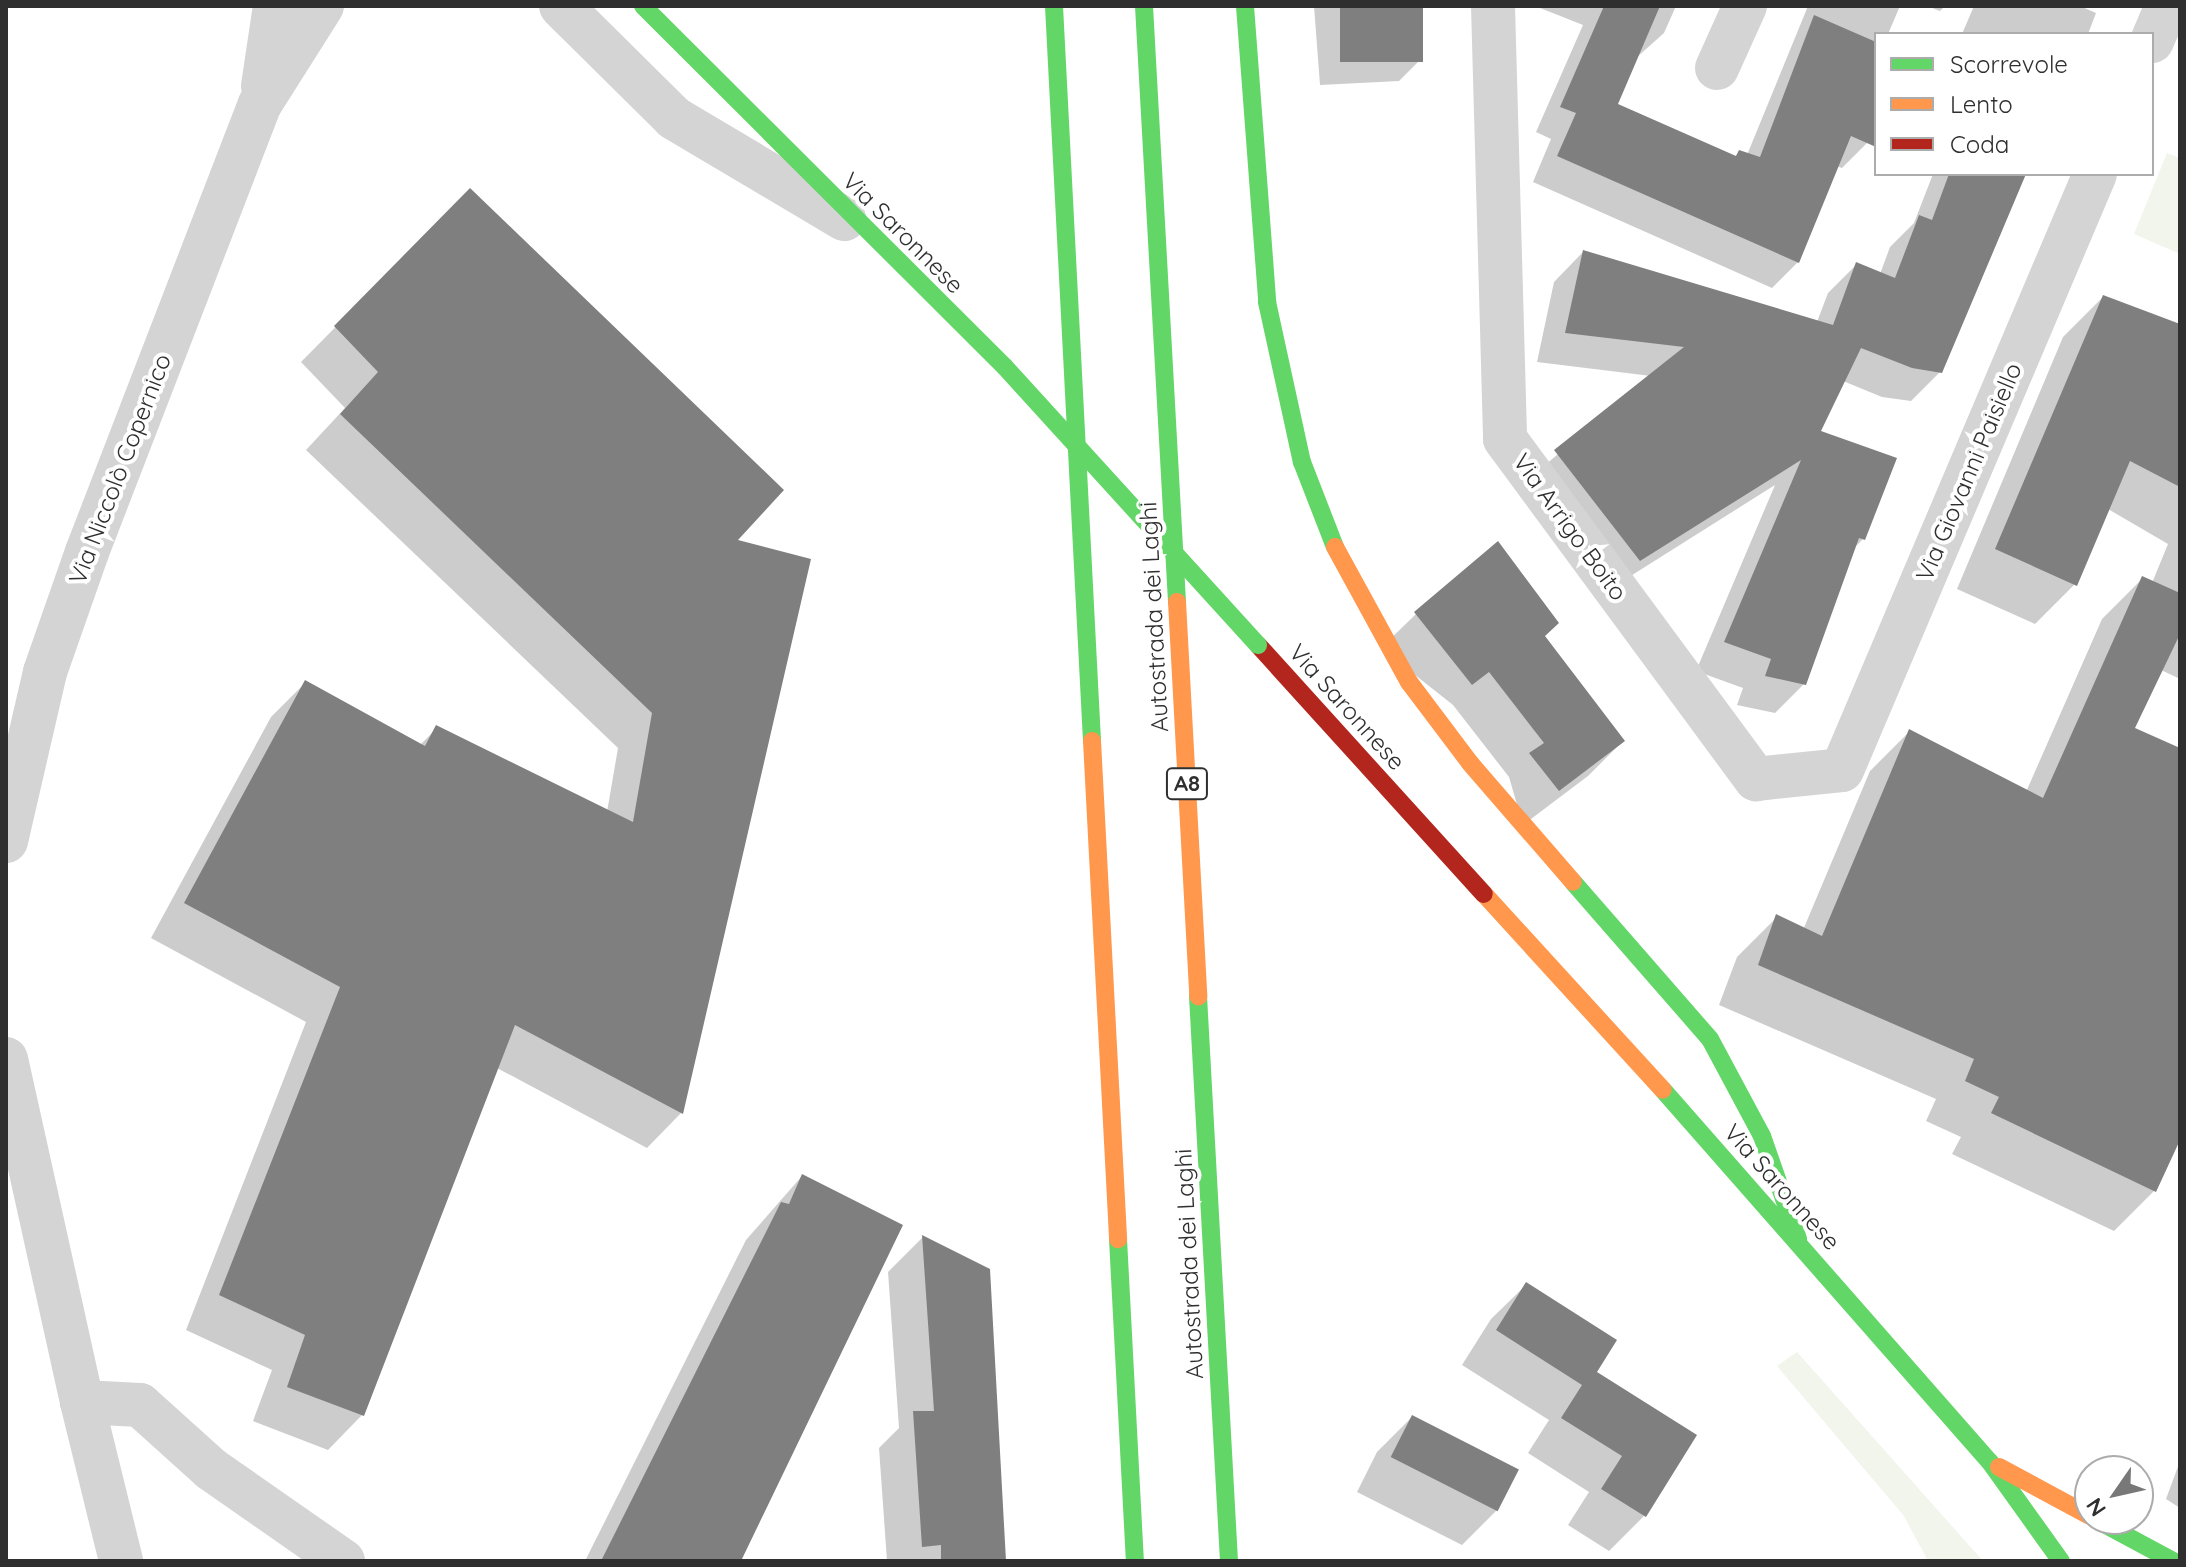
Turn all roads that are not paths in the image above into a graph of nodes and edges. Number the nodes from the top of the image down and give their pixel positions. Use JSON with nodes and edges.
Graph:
{"nodes":[{"id":1,"x":275,"y":6,"type":"edge"},
{"id":2,"x":322,"y":6,"type":"edge"},
{"id":3,"x":561,"y":6,"type":"edge"},
{"id":4,"x":643,"y":6,"type":"edge"},
{"id":5,"x":1054,"y":6,"type":"edge"},
{"id":6,"x":1144,"y":6,"type":"edge"},
{"id":7,"x":1245,"y":6,"type":"edge"},
{"id":8,"x":1493,"y":6,"type":"edge"},
{"id":9,"x":1745,"y":6,"type":"edge"},
{"id":10,"x":2167,"y":6,"type":"edge"},
{"id":11,"x":2154,"y":36,"type":"edge"},
{"id":12,"x":1717,"y":68,"type":"dead end"},
{"id":13,"x":260,"y":104,"type":"junction"},
{"id":14,"x":2094,"y":176,"type":"edge"},
{"id":15,"x":865,"y":231,"type":"junction"},
{"id":16,"x":1842,"y":770,"type":"joint"},
{"id":17,"x":6,"y":841,"type":"edge"},
{"id":18,"x":6,"y":1059,"type":"edge"},
{"id":19,"x":1798,"y":1239,"type":"junction"},
{"id":20,"x":82,"y":1402,"type":"junction"},
{"id":21,"x":1990,"y":1462,"type":"junction"},
{"id":22,"x":2074,"y":1508,"type":"edge"},
{"id":23,"x":2124,"y":1535,"type":"edge"},
{"id":24,"x":121,"y":1561,"type":"edge"},
{"id":25,"x":343,"y":1561,"type":"edge"},
{"id":26,"x":1135,"y":1561,"type":"edge"},
{"id":27,"x":1229,"y":1561,"type":"edge"},
{"id":28,"x":2061,"y":1561,"type":"edge"},
{"id":29,"x":2173,"y":1561,"type":"edge"}],
"edges":[{"from":1,"to":13,"type":"street","name":"Via Niccolò Copernico"},
{"from":2,"to":13,"type":"street","name":"Via Niccolò Copernico"},
{"from":3,"to":15,"type":"street"},
{"from":4,"to":15,"type":"main road","name":"Via Saronnese"},
{"from":5,"to":26,"type":"main road"},
{"from":6,"to":27,"type":"main road","name":"Autostrada dei Laghi","number":"A8"},
{"from":7,"to":19,"type":"main road"},
{"from":8,"to":16,"type":"street","name":"Via Arrigo Boito"},
{"from":9,"to":12,"type":"street"},
{"from":10,"to":11,"type":"street"},
{"from":13,"to":17,"type":"street","name":"Via Niccolò Copernico"},
{"from":14,"to":16,"type":"street","name":"Via Giovanni Paisiello"},
{"from":15,"to":19,"type":"main road","name":"Via Saronnese","bridge":true},
{"from":18,"to":20,"type":"street"},
{"from":19,"to":21,"type":"main road","name":"Via Saronnese"},
{"from":20,"to":24,"type":"street"},
{"from":20,"to":25,"type":"street"},
{"from":21,"to":22,"type":"main road","name":"Via Saronnese"},
{"from":21,"to":28,"type":"main road","name":"Via Saronnese"},
{"from":23,"to":29,"type":"main road","name":"Via Saronnese"}]}
